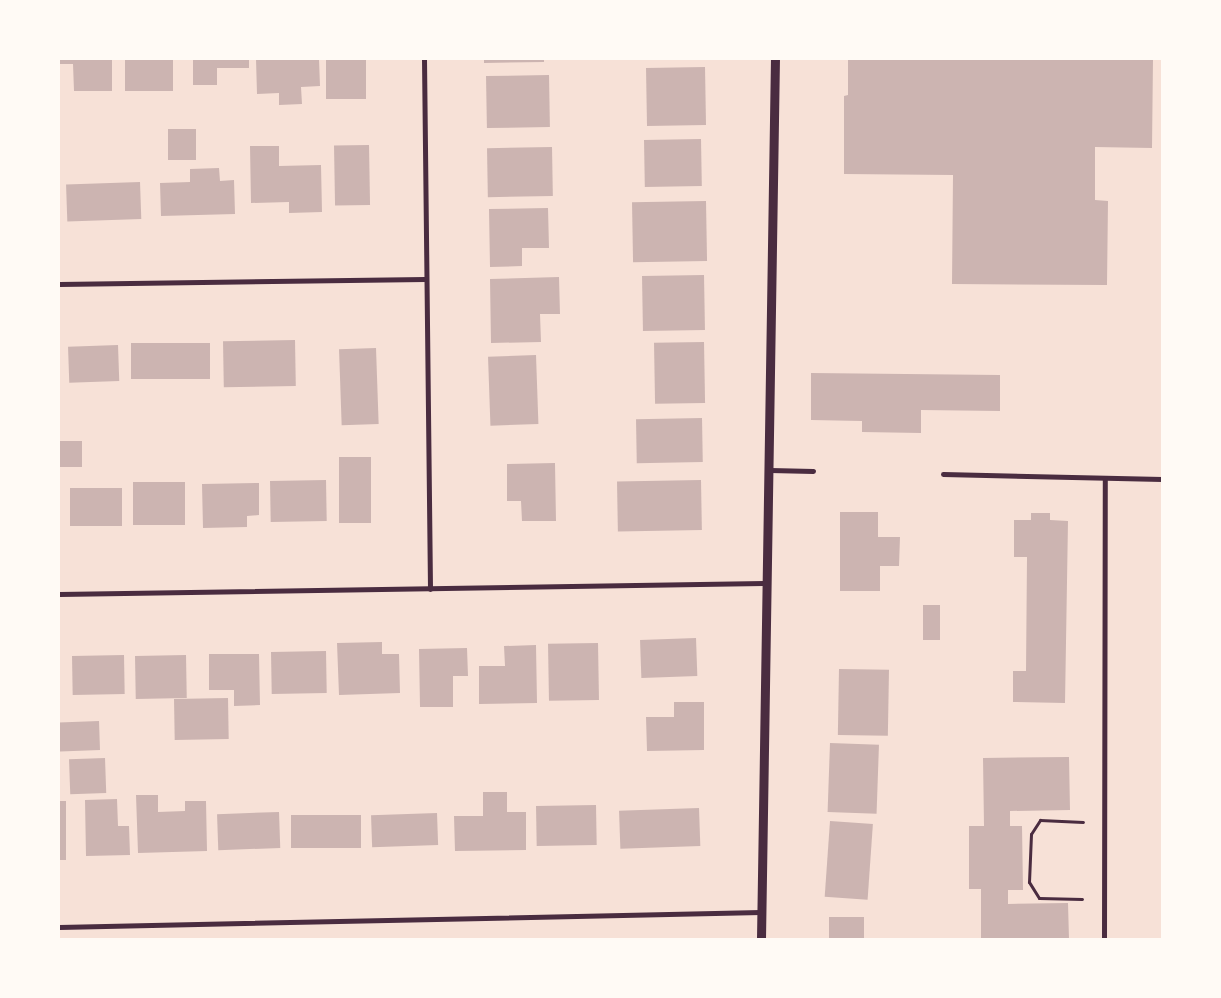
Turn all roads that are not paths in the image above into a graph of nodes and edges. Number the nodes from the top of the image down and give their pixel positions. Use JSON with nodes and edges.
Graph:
{"nodes":[{"id":1,"x":424,"y":59,"type":"edge"},
{"id":2,"x":775,"y":59,"type":"edge"},
{"id":3,"x":425,"y":279,"type":"junction"},
{"id":4,"x":59,"y":284,"type":"edge"},
{"id":5,"x":770,"y":470,"type":"junction"},
{"id":6,"x":813,"y":471,"type":"dead end"},
{"id":7,"x":943,"y":474,"type":"dead end"},
{"id":8,"x":1105,"y":478,"type":"junction"},
{"id":9,"x":1162,"y":479,"type":"edge"},
{"id":10,"x":767,"y":583,"type":"junction"},
{"id":11,"x":430,"y":589,"type":"junction"},
{"id":12,"x":59,"y":594,"type":"edge"},
{"id":13,"x":761,"y":912,"type":"junction"},
{"id":14,"x":59,"y":926,"type":"edge"},
{"id":15,"x":761,"y":939,"type":"edge"},
{"id":16,"x":1104,"y":939,"type":"edge"}],
"edges":[{"from":1,"to":3,"type":"street"},
{"from":2,"to":5,"type":"street"},
{"from":3,"to":4,"type":"street"},
{"from":3,"to":11,"type":"street"},
{"from":5,"to":6,"type":"street"},
{"from":5,"to":10,"type":"street"},
{"from":7,"to":8,"type":"street"},
{"from":8,"to":9,"type":"street"},
{"from":8,"to":16,"type":"street"},
{"from":10,"to":11,"type":"street"},
{"from":10,"to":13,"type":"street"},
{"from":11,"to":12,"type":"street"},
{"from":13,"to":14,"type":"street"},
{"from":13,"to":15,"type":"street"}]}
